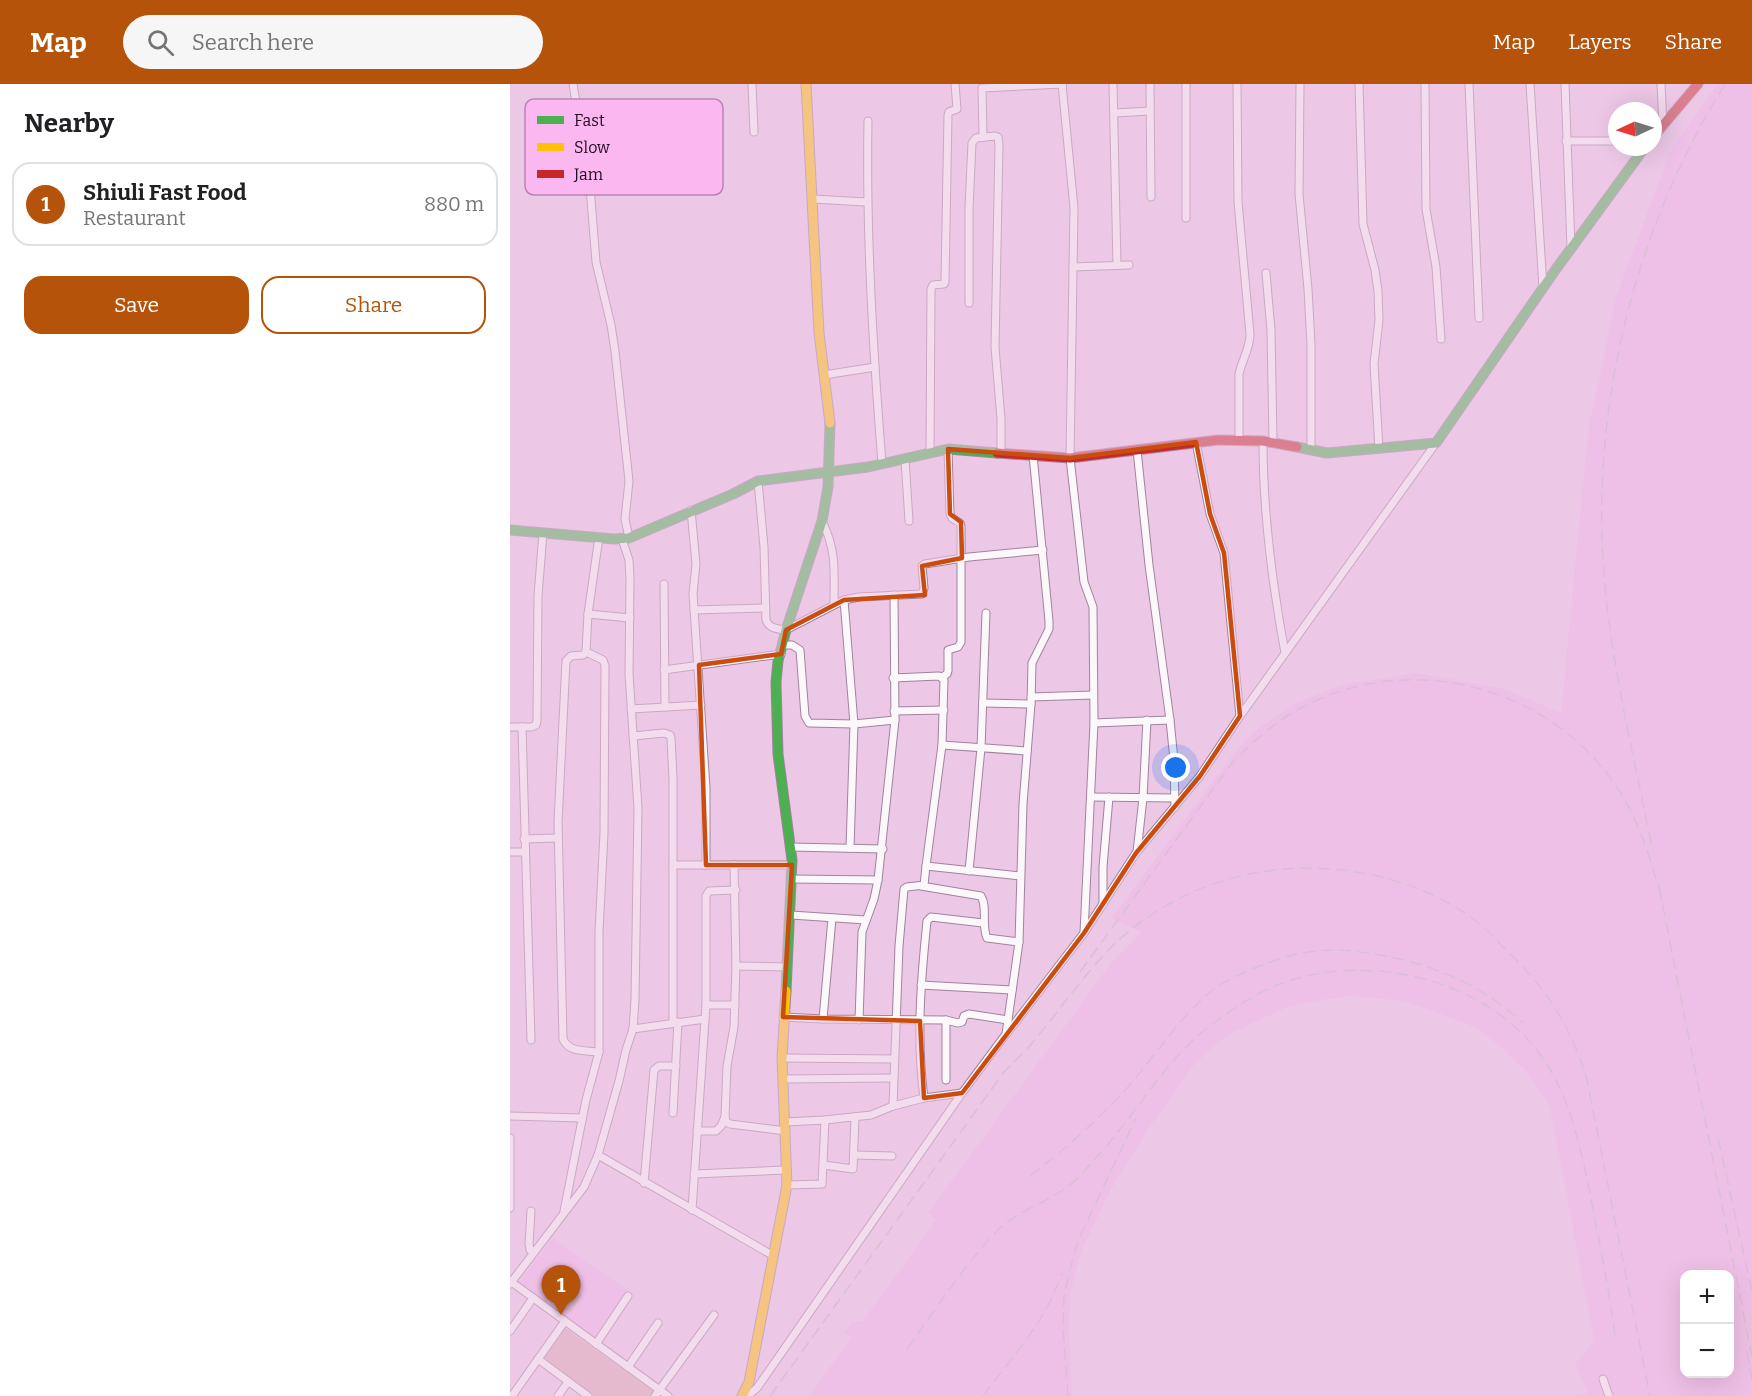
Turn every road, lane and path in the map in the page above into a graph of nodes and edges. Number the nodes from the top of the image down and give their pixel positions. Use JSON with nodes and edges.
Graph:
{"nodes":[{"id":1,"x":573,"y":84,"type":"edge"},
{"id":2,"x":752,"y":84,"type":"edge"},
{"id":3,"x":806,"y":84,"type":"edge"},
{"id":4,"x":955,"y":84,"type":"edge"},
{"id":5,"x":1062,"y":84,"type":"edge"},
{"id":6,"x":1113,"y":84,"type":"edge"},
{"id":7,"x":1150,"y":84,"type":"edge"},
{"id":8,"x":1186,"y":84,"type":"edge"},
{"id":9,"x":1237,"y":84,"type":"edge"},
{"id":10,"x":1300,"y":84,"type":"edge"},
{"id":11,"x":1359,"y":84,"type":"edge"},
{"id":12,"x":1425,"y":84,"type":"edge"},
{"id":13,"x":1469,"y":84,"type":"edge"},
{"id":14,"x":1530,"y":84,"type":"edge"},
{"id":15,"x":1564,"y":84,"type":"edge"},
{"id":16,"x":1661,"y":84,"type":"edge"},
{"id":17,"x":1698,"y":84,"type":"edge"},
{"id":18,"x":575,"y":99,"type":"edge"},
{"id":19,"x":1150,"y":111,"type":"junction"},
{"id":20,"x":1115,"y":113,"type":"junction"},
{"id":21,"x":868,"y":121,"type":"dead end"},
{"id":22,"x":1663,"y":126,"type":"joint"},
{"id":23,"x":754,"y":132,"type":"dead end"},
{"id":24,"x":983,"y":137,"type":"junction"},
{"id":25,"x":1566,"y":141,"type":"junction"},
{"id":26,"x":1608,"y":141,"type":"edge"},
{"id":27,"x":1638,"y":156,"type":"edge"},
{"id":28,"x":590,"y":195,"type":"edge"},
{"id":29,"x":1151,"y":197,"type":"dead end"},
{"id":30,"x":813,"y":199,"type":"junction"},
{"id":31,"x":866,"y":202,"type":"junction"},
{"id":32,"x":1185,"y":218,"type":"dead end"},
{"id":33,"x":1571,"y":247,"type":"junction"},
{"id":34,"x":1117,"y":265,"type":"junction"},
{"id":35,"x":1130,"y":265,"type":"dead end"},
{"id":36,"x":1073,"y":267,"type":"junction"},
{"id":37,"x":1266,"y":273,"type":"dead end"},
{"id":38,"x":1543,"y":287,"type":"junction"},
{"id":39,"x":969,"y":303,"type":"dead end"},
{"id":40,"x":1479,"y":318,"type":"dead end"},
{"id":41,"x":1440,"y":339,"type":"dead end"},
{"id":42,"x":875,"y":367,"type":"junction"},
{"id":43,"x":824,"y":375,"type":"junction"},
{"id":44,"x":1239,"y":440,"type":"junction"},
{"id":45,"x":1263,"y":441,"type":"junction"},
{"id":46,"x":1196,"y":442,"type":"junction"},
{"id":47,"x":1273,"y":442,"type":"junction"},
{"id":48,"x":1436,"y":443,"type":"junction"},
{"id":49,"x":948,"y":449,"type":"junction"},
{"id":50,"x":1311,"y":449,"type":"junction"},
{"id":51,"x":1379,"y":449,"type":"junction"},
{"id":52,"x":1137,"y":450,"type":"junction"},
{"id":53,"x":1001,"y":452,"type":"junction"},
{"id":54,"x":930,"y":453,"type":"junction"},
{"id":55,"x":1033,"y":455,"type":"junction"},
{"id":56,"x":1070,"y":458,"type":"junction"},
{"id":57,"x":905,"y":459,"type":"junction"},
{"id":58,"x":882,"y":463,"type":"junction"},
{"id":59,"x":829,"y":472,"type":"junction"},
{"id":60,"x":758,"y":481,"type":"junction"},
{"id":61,"x":691,"y":510,"type":"junction"},
{"id":62,"x":822,"y":521,"type":"junction"},
{"id":63,"x":909,"y":521,"type":"dead end"},
{"id":64,"x":510,"y":530,"type":"edge"},
{"id":65,"x":543,"y":533,"type":"junction"},
{"id":66,"x":599,"y":537,"type":"junction"},
{"id":67,"x":626,"y":538,"type":"junction"},
{"id":68,"x":1043,"y":550,"type":"junction"},
{"id":69,"x":962,"y":558,"type":"junction"},
{"id":70,"x":664,"y":584,"type":"dead end"},
{"id":71,"x":894,"y":595,"type":"junction"},
{"id":72,"x":844,"y":600,"type":"junction"},
{"id":73,"x":834,"y":604,"type":"junction"},
{"id":74,"x":766,"y":608,"type":"junction"},
{"id":75,"x":694,"y":610,"type":"junction"},
{"id":76,"x":986,"y":613,"type":"dead end"},
{"id":77,"x":588,"y":614,"type":"junction"},
{"id":78,"x":630,"y":618,"type":"junction"},
{"id":79,"x":786,"y":630,"type":"junction"},
{"id":80,"x":782,"y":649,"type":"junction"},
{"id":81,"x":586,"y":652,"type":"junction"},
{"id":82,"x":1285,"y":653,"type":"junction"},
{"id":83,"x":699,"y":665,"type":"junction"},
{"id":84,"x":664,"y":670,"type":"junction"},
{"id":85,"x":942,"y":677,"type":"junction"},
{"id":86,"x":893,"y":678,"type":"junction"},
{"id":87,"x":1094,"y":695,"type":"junction"},
{"id":88,"x":1031,"y":700,"type":"junction"},
{"id":89,"x":983,"y":703,"type":"junction"},
{"id":90,"x":701,"y":705,"type":"junction"},
{"id":91,"x":665,"y":707,"type":"junction"},
{"id":92,"x":631,"y":709,"type":"junction"},
{"id":93,"x":944,"y":710,"type":"junction"},
{"id":94,"x":894,"y":711,"type":"junction"},
{"id":95,"x":1240,"y":716,"type":"junction"},
{"id":96,"x":895,"y":720,"type":"junction"},
{"id":97,"x":1147,"y":720,"type":"junction"},
{"id":98,"x":1170,"y":720,"type":"junction"},
{"id":99,"x":1094,"y":723,"type":"junction"},
{"id":100,"x":854,"y":724,"type":"junction"},
{"id":101,"x":510,"y":727,"type":"edge"},
{"id":102,"x":522,"y":727,"type":"junction"},
{"id":103,"x":633,"y":736,"type":"junction"},
{"id":104,"x":942,"y":745,"type":"junction"},
{"id":105,"x":981,"y":748,"type":"junction"},
{"id":106,"x":1027,"y":751,"type":"junction"},
{"id":107,"x":1091,"y":797,"type":"junction"},
{"id":108,"x":1109,"y":797,"type":"junction"},
{"id":109,"x":1143,"y":798,"type":"junction"},
{"id":110,"x":1174,"y":798,"type":"junction"},
{"id":111,"x":1175,"y":807,"type":"junction"},
{"id":112,"x":558,"y":838,"type":"junction"},
{"id":113,"x":524,"y":839,"type":"junction"},
{"id":114,"x":790,"y":847,"type":"junction"},
{"id":115,"x":850,"y":848,"type":"junction"},
{"id":116,"x":883,"y":849,"type":"junction"},
{"id":117,"x":510,"y":852,"type":"edge"},
{"id":118,"x":525,"y":852,"type":"junction"},
{"id":119,"x":1136,"y":854,"type":"junction"},
{"id":120,"x":674,"y":865,"type":"junction"},
{"id":121,"x":706,"y":865,"type":"junction"},
{"id":122,"x":734,"y":865,"type":"junction"},
{"id":123,"x":792,"y":865,"type":"junction"},
{"id":124,"x":926,"y":866,"type":"junction"},
{"id":125,"x":969,"y":871,"type":"junction"},
{"id":126,"x":1020,"y":876,"type":"junction"},
{"id":127,"x":792,"y":879,"type":"junction"},
{"id":128,"x":878,"y":880,"type":"junction"},
{"id":129,"x":921,"y":886,"type":"junction"},
{"id":130,"x":735,"y":890,"type":"junction"},
{"id":131,"x":1103,"y":903,"type":"junction"},
{"id":132,"x":791,"y":915,"type":"junction"},
{"id":133,"x":832,"y":918,"type":"junction"},
{"id":134,"x":866,"y":920,"type":"junction"},
{"id":135,"x":983,"y":923,"type":"junction"},
{"id":136,"x":1084,"y":933,"type":"junction"},
{"id":137,"x":1019,"y":942,"type":"junction"},
{"id":138,"x":736,"y":966,"type":"junction"},
{"id":139,"x":788,"y":967,"type":"junction"},
{"id":140,"x":921,"y":985,"type":"junction"},
{"id":141,"x":1012,"y":990,"type":"junction"},
{"id":142,"x":706,"y":1005,"type":"junction"},
{"id":143,"x":735,"y":1005,"type":"junction"},
{"id":144,"x":783,"y":1017,"type":"junction"},
{"id":145,"x":705,"y":1019,"type":"junction"},
{"id":146,"x":823,"y":1019,"type":"junction"},
{"id":147,"x":859,"y":1020,"type":"junction"},
{"id":148,"x":946,"y":1020,"type":"junction"},
{"id":149,"x":1008,"y":1020,"type":"junction"},
{"id":150,"x":897,"y":1021,"type":"junction"},
{"id":151,"x":921,"y":1021,"type":"junction"},
{"id":152,"x":675,"y":1023,"type":"junction"},
{"id":153,"x":633,"y":1029,"type":"junction"},
{"id":154,"x":1006,"y":1034,"type":"junction"},
{"id":155,"x":531,"y":1040,"type":"dead end"},
{"id":156,"x":599,"y":1052,"type":"junction"},
{"id":157,"x":782,"y":1058,"type":"junction"},
{"id":158,"x":894,"y":1059,"type":"junction"},
{"id":159,"x":676,"y":1066,"type":"junction"},
{"id":160,"x":893,"y":1078,"type":"junction"},
{"id":161,"x":783,"y":1079,"type":"junction"},
{"id":162,"x":946,"y":1080,"type":"dead end"},
{"id":163,"x":962,"y":1093,"type":"junction"},
{"id":164,"x":924,"y":1098,"type":"junction"},
{"id":165,"x":893,"y":1106,"type":"junction"},
{"id":166,"x":673,"y":1113,"type":"dead end"},
{"id":167,"x":510,"y":1116,"type":"edge"},
{"id":168,"x":725,"y":1117,"type":"junction"},
{"id":169,"x":855,"y":1117,"type":"junction"},
{"id":170,"x":582,"y":1118,"type":"junction"},
{"id":171,"x":825,"y":1120,"type":"junction"},
{"id":172,"x":786,"y":1127,"type":"junction"},
{"id":173,"x":698,"y":1131,"type":"junction"},
{"id":174,"x":510,"y":1138,"type":"edge"},
{"id":175,"x":598,"y":1155,"type":"junction"},
{"id":176,"x":855,"y":1155,"type":"junction"},
{"id":177,"x":892,"y":1156,"type":"dead end"},
{"id":178,"x":510,"y":1157,"type":"edge"},
{"id":179,"x":824,"y":1165,"type":"junction"},
{"id":180,"x":786,"y":1170,"type":"junction"},
{"id":181,"x":694,"y":1174,"type":"junction"},
{"id":182,"x":644,"y":1183,"type":"junction"},
{"id":183,"x":787,"y":1185,"type":"junction"},
{"id":184,"x":510,"y":1208,"type":"edge"},
{"id":185,"x":692,"y":1210,"type":"junction"},
{"id":186,"x":531,"y":1211,"type":"dead end"},
{"id":187,"x":564,"y":1213,"type":"junction"},
{"id":188,"x":534,"y":1252,"type":"junction"},
{"id":189,"x":772,"y":1255,"type":"junction"},
{"id":190,"x":510,"y":1283,"type":"edge"},
{"id":191,"x":628,"y":1296,"type":"dead end"},
{"id":192,"x":535,"y":1298,"type":"junction"},
{"id":193,"x":714,"y":1315,"type":"dead end"},
{"id":194,"x":567,"y":1321,"type":"junction"},
{"id":195,"x":658,"y":1323,"type":"dead end"},
{"id":196,"x":510,"y":1331,"type":"edge"},
{"id":197,"x":596,"y":1344,"type":"junction"},
{"id":198,"x":538,"y":1359,"type":"junction"},
{"id":199,"x":628,"y":1367,"type":"junction"},
{"id":200,"x":1603,"y":1379,"type":"dead end"},
{"id":201,"x":568,"y":1382,"type":"junction"},
{"id":202,"x":657,"y":1393,"type":"edge"},
{"id":203,"x":512,"y":1396,"type":"edge"},
{"id":204,"x":558,"y":1396,"type":"edge"},
{"id":205,"x":588,"y":1396,"type":"edge"},
{"id":206,"x":668,"y":1396,"type":"edge"},
{"id":207,"x":742,"y":1396,"type":"edge"},
{"id":208,"x":747,"y":1396,"type":"edge"},
{"id":209,"x":1609,"y":1396,"type":"edge"}],
"edges":[{"from":1,"to":18,"type":"street"},
{"from":2,"to":23,"type":"street"},
{"from":3,"to":30,"type":"street"},
{"from":4,"to":54,"type":"street"},
{"from":5,"to":24,"type":"street"},
{"from":5,"to":36,"type":"street"},
{"from":6,"to":20,"type":"street"},
{"from":7,"to":19,"type":"street"},
{"from":8,"to":32,"type":"street"},
{"from":9,"to":44,"type":"street"},
{"from":10,"to":50,"type":"street"},
{"from":11,"to":51,"type":"street"},
{"from":12,"to":41,"type":"street"},
{"from":13,"to":40,"type":"street"},
{"from":14,"to":38,"type":"street"},
{"from":15,"to":25,"type":"street"},
{"from":16,"to":22,"type":"street"},
{"from":17,"to":22,"type":"street"},
{"from":19,"to":20,"type":"street"},
{"from":19,"to":29,"type":"street"},
{"from":20,"to":34,"type":"street"},
{"from":21,"to":31,"type":"street"},
{"from":24,"to":39,"type":"street"},
{"from":24,"to":53,"type":"street"},
{"from":25,"to":26,"type":"street"},
{"from":25,"to":33,"type":"street"},
{"from":27,"to":33,"type":"street"},
{"from":28,"to":67,"type":"street"},
{"from":30,"to":31,"type":"street"},
{"from":30,"to":43,"type":"street"},
{"from":31,"to":42,"type":"street"},
{"from":33,"to":38,"type":"street"},
{"from":34,"to":35,"type":"street"},
{"from":34,"to":36,"type":"street"},
{"from":36,"to":56,"type":"street"},
{"from":37,"to":47,"type":"street"},
{"from":38,"to":48,"type":"street"},
{"from":42,"to":43,"type":"street"},
{"from":42,"to":58,"type":"street"},
{"from":43,"to":59,"type":"street"},
{"from":44,"to":45,"type":"street"},
{"from":44,"to":46,"type":"street"},
{"from":45,"to":47,"type":"street"},
{"from":45,"to":82,"type":"street"},
{"from":46,"to":52,"type":"street"},
{"from":46,"to":95,"type":"street"},
{"from":47,"to":50,"type":"street"},
{"from":48,"to":51,"type":"street"},
{"from":48,"to":82,"type":"street"},
{"from":49,"to":53,"type":"street"},
{"from":49,"to":54,"type":"street"},
{"from":49,"to":69,"type":"street"},
{"from":50,"to":51,"type":"street"},
{"from":52,"to":56,"type":"street"},
{"from":52,"to":98,"type":"street"},
{"from":53,"to":55,"type":"street"},
{"from":54,"to":57,"type":"street"},
{"from":55,"to":56,"type":"street"},
{"from":55,"to":68,"type":"street"},
{"from":56,"to":87,"type":"street"},
{"from":57,"to":58,"type":"street"},
{"from":57,"to":63,"type":"street"},
{"from":58,"to":59,"type":"street"},
{"from":59,"to":60,"type":"street"},
{"from":59,"to":62,"type":"street"},
{"from":60,"to":61,"type":"street"},
{"from":60,"to":74,"type":"street"},
{"from":61,"to":67,"type":"street"},
{"from":61,"to":75,"type":"street"},
{"from":62,"to":73,"type":"street"},
{"from":62,"to":79,"type":"street"},
{"from":64,"to":65,"type":"street"},
{"from":65,"to":66,"type":"street"},
{"from":65,"to":102,"type":"street"},
{"from":66,"to":67,"type":"street"},
{"from":66,"to":77,"type":"street"},
{"from":67,"to":78,"type":"street"},
{"from":68,"to":69,"type":"street"},
{"from":68,"to":88,"type":"street"},
{"from":69,"to":71,"type":"street"},
{"from":69,"to":85,"type":"street"},
{"from":70,"to":84,"type":"street"},
{"from":71,"to":72,"type":"street"},
{"from":71,"to":86,"type":"street"},
{"from":72,"to":73,"type":"street"},
{"from":72,"to":100,"type":"street"},
{"from":73,"to":79,"type":"street"},
{"from":74,"to":75,"type":"street"},
{"from":74,"to":79,"type":"street"},
{"from":75,"to":83,"type":"street"},
{"from":76,"to":89,"type":"street"},
{"from":77,"to":78,"type":"street"},
{"from":77,"to":81,"type":"street"},
{"from":78,"to":92,"type":"street"},
{"from":79,"to":80,"type":"street"},
{"from":80,"to":83,"type":"street"},
{"from":80,"to":100,"type":"street"},
{"from":80,"to":114,"type":"street"},
{"from":81,"to":112,"type":"street"},
{"from":81,"to":156,"type":"street"},
{"from":82,"to":95,"type":"street"},
{"from":83,"to":84,"type":"street"},
{"from":83,"to":90,"type":"street"},
{"from":84,"to":91,"type":"street"},
{"from":85,"to":86,"type":"street"},
{"from":85,"to":93,"type":"street"},
{"from":86,"to":94,"type":"street"},
{"from":87,"to":88,"type":"street"},
{"from":87,"to":99,"type":"street"},
{"from":88,"to":89,"type":"street"},
{"from":88,"to":106,"type":"street"},
{"from":89,"to":105,"type":"street"},
{"from":90,"to":91,"type":"street"},
{"from":90,"to":121,"type":"street"},
{"from":91,"to":92,"type":"street"},
{"from":92,"to":103,"type":"street"},
{"from":93,"to":94,"type":"street"},
{"from":93,"to":104,"type":"street"},
{"from":94,"to":96,"type":"street"},
{"from":95,"to":111,"type":"street"},
{"from":96,"to":100,"type":"street"},
{"from":96,"to":116,"type":"street"},
{"from":97,"to":98,"type":"street"},
{"from":97,"to":99,"type":"street"},
{"from":97,"to":109,"type":"street"},
{"from":98,"to":110,"type":"street"},
{"from":99,"to":107,"type":"street"},
{"from":100,"to":115,"type":"street"},
{"from":101,"to":102,"type":"street"},
{"from":102,"to":113,"type":"street"},
{"from":103,"to":120,"type":"street"},
{"from":103,"to":153,"type":"street"},
{"from":104,"to":105,"type":"street"},
{"from":104,"to":124,"type":"street"},
{"from":105,"to":106,"type":"street"},
{"from":105,"to":125,"type":"street"},
{"from":106,"to":126,"type":"street"},
{"from":107,"to":108,"type":"street"},
{"from":107,"to":136,"type":"street"},
{"from":108,"to":109,"type":"street"},
{"from":108,"to":131,"type":"street"},
{"from":109,"to":110,"type":"street"},
{"from":109,"to":119,"type":"street"},
{"from":110,"to":111,"type":"street"},
{"from":111,"to":119,"type":"street"},
{"from":112,"to":113,"type":"street"},
{"from":112,"to":156,"type":"street"},
{"from":113,"to":118,"type":"street"},
{"from":114,"to":115,"type":"street"},
{"from":114,"to":123,"type":"street"},
{"from":115,"to":116,"type":"street"},
{"from":116,"to":128,"type":"street"},
{"from":117,"to":118,"type":"street"},
{"from":118,"to":155,"type":"street"},
{"from":119,"to":131,"type":"street"},
{"from":120,"to":121,"type":"street"},
{"from":120,"to":152,"type":"street"},
{"from":121,"to":122,"type":"street"},
{"from":122,"to":123,"type":"street"},
{"from":122,"to":130,"type":"street"},
{"from":123,"to":127,"type":"street"},
{"from":124,"to":125,"type":"street"},
{"from":124,"to":129,"type":"street"},
{"from":125,"to":126,"type":"street"},
{"from":126,"to":137,"type":"street"},
{"from":127,"to":128,"type":"street"},
{"from":127,"to":132,"type":"street"},
{"from":128,"to":134,"type":"street"},
{"from":129,"to":135,"type":"street"},
{"from":129,"to":150,"type":"street"},
{"from":130,"to":138,"type":"street"},
{"from":130,"to":142,"type":"street"},
{"from":131,"to":136,"type":"street"},
{"from":132,"to":133,"type":"street"},
{"from":132,"to":139,"type":"street"},
{"from":133,"to":134,"type":"street"},
{"from":133,"to":146,"type":"street"},
{"from":134,"to":147,"type":"street"},
{"from":135,"to":137,"type":"street"},
{"from":135,"to":140,"type":"street"},
{"from":136,"to":154,"type":"street"},
{"from":137,"to":141,"type":"street"},
{"from":138,"to":139,"type":"street"},
{"from":138,"to":143,"type":"street"},
{"from":139,"to":144,"type":"street"},
{"from":140,"to":141,"type":"street"},
{"from":140,"to":151,"type":"street"},
{"from":141,"to":149,"type":"street"},
{"from":142,"to":143,"type":"street"},
{"from":142,"to":145,"type":"street"},
{"from":143,"to":168,"type":"street"},
{"from":144,"to":146,"type":"street"},
{"from":144,"to":157,"type":"street"},
{"from":145,"to":152,"type":"street"},
{"from":145,"to":173,"type":"street"},
{"from":146,"to":147,"type":"street"},
{"from":147,"to":150,"type":"street"},
{"from":148,"to":149,"type":"street"},
{"from":148,"to":151,"type":"street"},
{"from":148,"to":162,"type":"street"},
{"from":149,"to":154,"type":"street"},
{"from":150,"to":151,"type":"street"},
{"from":150,"to":158,"type":"street"},
{"from":151,"to":164,"type":"street"},
{"from":152,"to":153,"type":"street"},
{"from":152,"to":159,"type":"street"},
{"from":153,"to":175,"type":"street"},
{"from":154,"to":163,"type":"street"},
{"from":156,"to":170,"type":"street"},
{"from":157,"to":158,"type":"street"},
{"from":157,"to":161,"type":"street"},
{"from":158,"to":160,"type":"street"},
{"from":159,"to":166,"type":"street"},
{"from":159,"to":182,"type":"street"},
{"from":160,"to":161,"type":"street"},
{"from":160,"to":165,"type":"street"},
{"from":161,"to":172,"type":"street"},
{"from":163,"to":164,"type":"street"},
{"from":163,"to":208,"type":"street"},
{"from":164,"to":165,"type":"street"},
{"from":165,"to":169,"type":"street"},
{"from":167,"to":170,"type":"street"},
{"from":168,"to":172,"type":"street"},
{"from":168,"to":173,"type":"street"},
{"from":169,"to":171,"type":"street"},
{"from":169,"to":176,"type":"street"},
{"from":170,"to":187,"type":"street"},
{"from":171,"to":172,"type":"street"},
{"from":171,"to":179,"type":"street"},
{"from":172,"to":180,"type":"street"},
{"from":173,"to":181,"type":"street"},
{"from":174,"to":178,"type":"street"},
{"from":175,"to":182,"type":"street"},
{"from":175,"to":187,"type":"street"},
{"from":176,"to":177,"type":"street"},
{"from":176,"to":179,"type":"street"},
{"from":178,"to":184,"type":"street"},
{"from":179,"to":183,"type":"street"},
{"from":180,"to":181,"type":"street"},
{"from":180,"to":183,"type":"street"},
{"from":181,"to":185,"type":"street"},
{"from":182,"to":185,"type":"street"},
{"from":183,"to":189,"type":"street"},
{"from":185,"to":189,"type":"street"},
{"from":186,"to":188,"type":"street"},
{"from":187,"to":188,"type":"street"},
{"from":188,"to":190,"type":"street"},
{"from":189,"to":207,"type":"street"},
{"from":190,"to":192,"type":"street"},
{"from":191,"to":197,"type":"street"},
{"from":192,"to":194,"type":"street"},
{"from":192,"to":196,"type":"street"},
{"from":193,"to":202,"type":"street"},
{"from":194,"to":197,"type":"street"},
{"from":194,"to":198,"type":"street"},
{"from":195,"to":199,"type":"street"},
{"from":197,"to":199,"type":"street"},
{"from":198,"to":201,"type":"street"},
{"from":198,"to":203,"type":"street"},
{"from":199,"to":202,"type":"street"},
{"from":200,"to":209,"type":"street"},
{"from":201,"to":204,"type":"street"},
{"from":201,"to":205,"type":"street"},
{"from":202,"to":206,"type":"street"}]}
